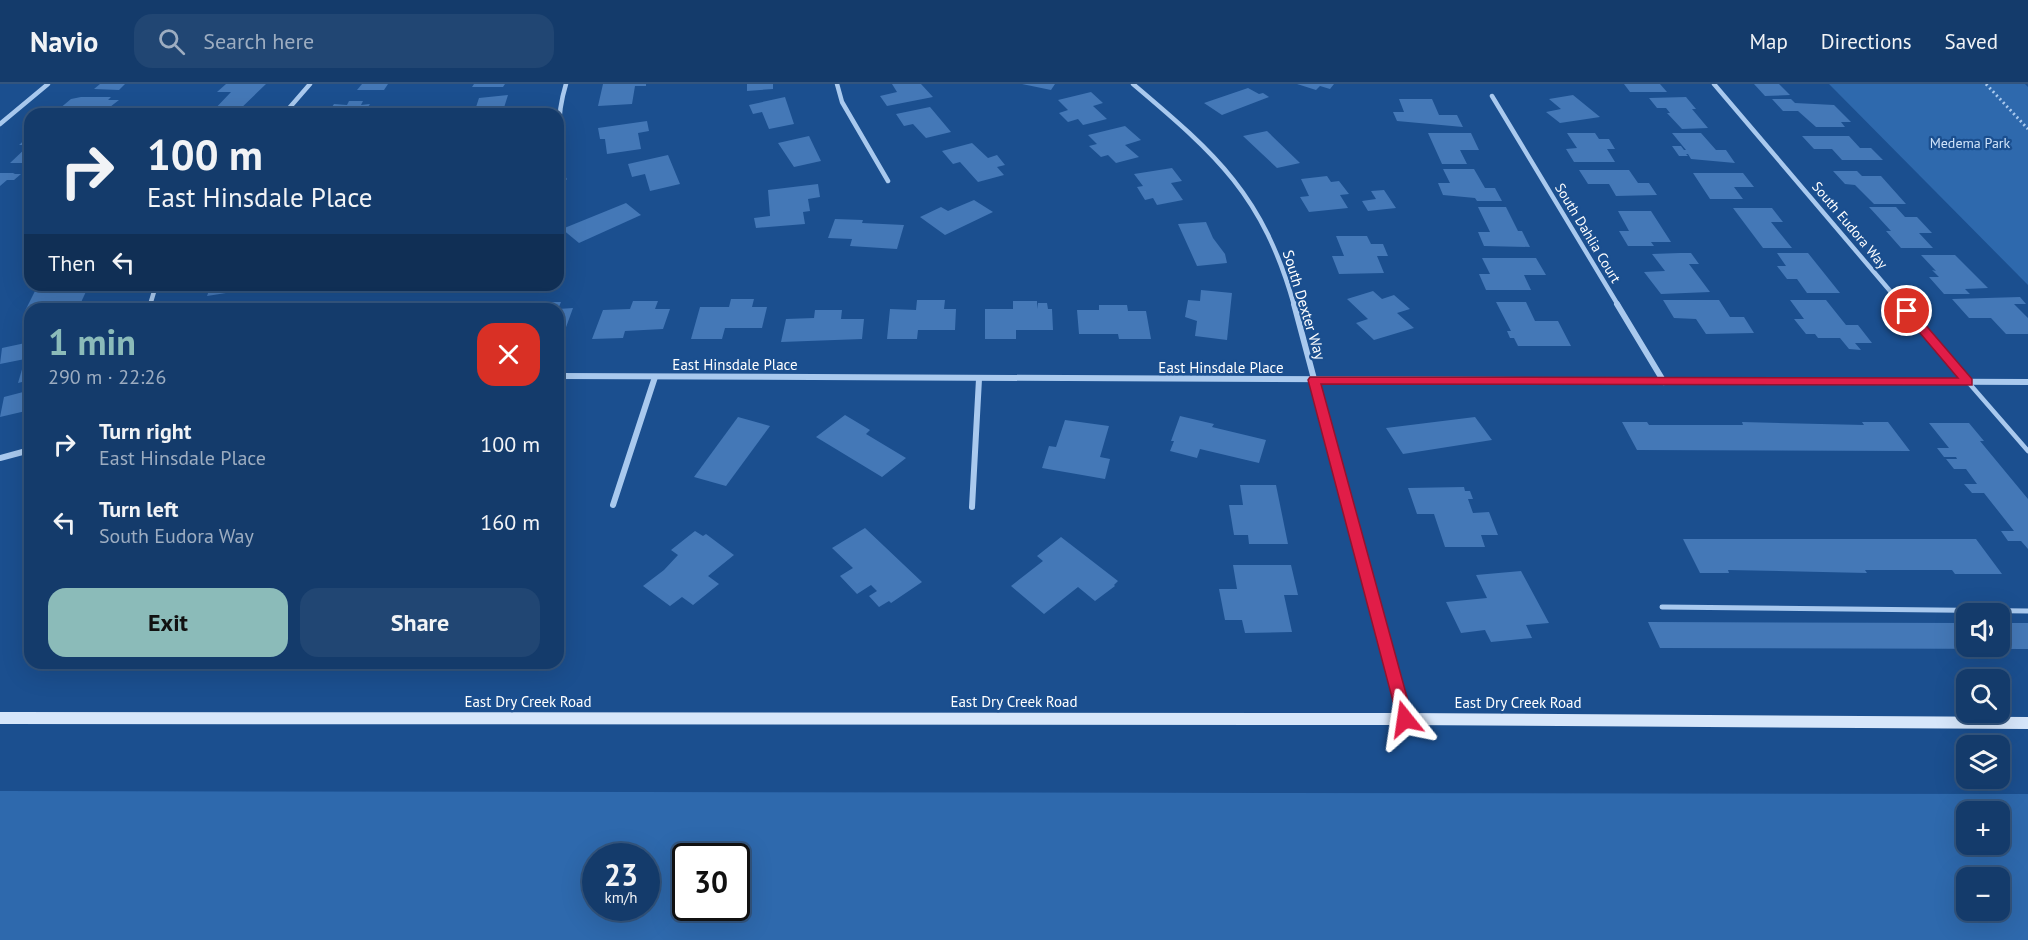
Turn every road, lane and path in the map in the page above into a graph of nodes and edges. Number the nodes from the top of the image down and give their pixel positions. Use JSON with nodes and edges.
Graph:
{"nodes":[{"id":1,"x":48,"y":84,"type":"edge"},
{"id":2,"x":310,"y":84,"type":"edge"},
{"id":3,"x":566,"y":84,"type":"edge"},
{"id":4,"x":837,"y":84,"type":"edge"},
{"id":5,"x":1133,"y":84,"type":"edge"},
{"id":6,"x":1714,"y":84,"type":"edge"},
{"id":7,"x":1986,"y":84,"type":"edge"},
{"id":8,"x":1492,"y":96,"type":"dead end"},
{"id":9,"x":289,"y":108,"type":"edge"},
{"id":10,"x":560,"y":108,"type":"edge"},
{"id":11,"x":0,"y":124,"type":"edge"},
{"id":12,"x":2028,"y":129,"type":"edge"},
{"id":13,"x":888,"y":181,"type":"dead end"},
{"id":14,"x":564,"y":376,"type":"edge"},
{"id":15,"x":655,"y":377,"type":"junction"},
{"id":16,"x":979,"y":379,"type":"junction"},
{"id":17,"x":1314,"y":380,"type":"junction"},
{"id":18,"x":1664,"y":382,"type":"junction"},
{"id":19,"x":1968,"y":382,"type":"junction"},
{"id":20,"x":2028,"y":382,"type":"edge"},
{"id":21,"x":2028,"y":450,"type":"edge"},
{"id":22,"x":24,"y":452,"type":"edge"},
{"id":23,"x":0,"y":458,"type":"edge"},
{"id":24,"x":613,"y":506,"type":"dead end"},
{"id":25,"x":972,"y":507,"type":"dead end"},
{"id":26,"x":1662,"y":607,"type":"dead end"},
{"id":27,"x":2028,"y":611,"type":"edge"},
{"id":28,"x":0,"y":718,"type":"edge"},
{"id":29,"x":1405,"y":719,"type":"junction"},
{"id":30,"x":2028,"y":723,"type":"edge"}],
"edges":[{"from":1,"to":11,"type":"street"},
{"from":2,"to":9,"type":"street"},
{"from":3,"to":10,"type":"street"},
{"from":4,"to":13,"type":"street"},
{"from":5,"to":17,"type":"street","name":"South Dexter Way"},
{"from":6,"to":19,"type":"street","name":"South Eudora Way"},
{"from":7,"to":12,"type":"path"},
{"from":8,"to":18,"type":"street","name":"South Dahlia Court"},
{"from":14,"to":15,"type":"street","name":"East Hinsdale Place"},
{"from":15,"to":16,"type":"street","name":"East Hinsdale Place"},
{"from":15,"to":24,"type":"street"},
{"from":16,"to":17,"type":"street","name":"East Hinsdale Place"},
{"from":16,"to":25,"type":"street"},
{"from":17,"to":18,"type":"street","name":"East Hinsdale Place"},
{"from":17,"to":29,"type":"street","name":"South Dexter Way"},
{"from":18,"to":19,"type":"street","name":"East Hinsdale Place"},
{"from":19,"to":20,"type":"street","name":"East Hinsdale Place"},
{"from":19,"to":21,"type":"lane"},
{"from":22,"to":23,"type":"street"},
{"from":26,"to":27,"type":"lane"},
{"from":28,"to":29,"type":"main road","name":"East Dry Creek Road"},
{"from":29,"to":30,"type":"main road","name":"East Dry Creek Road"}]}
